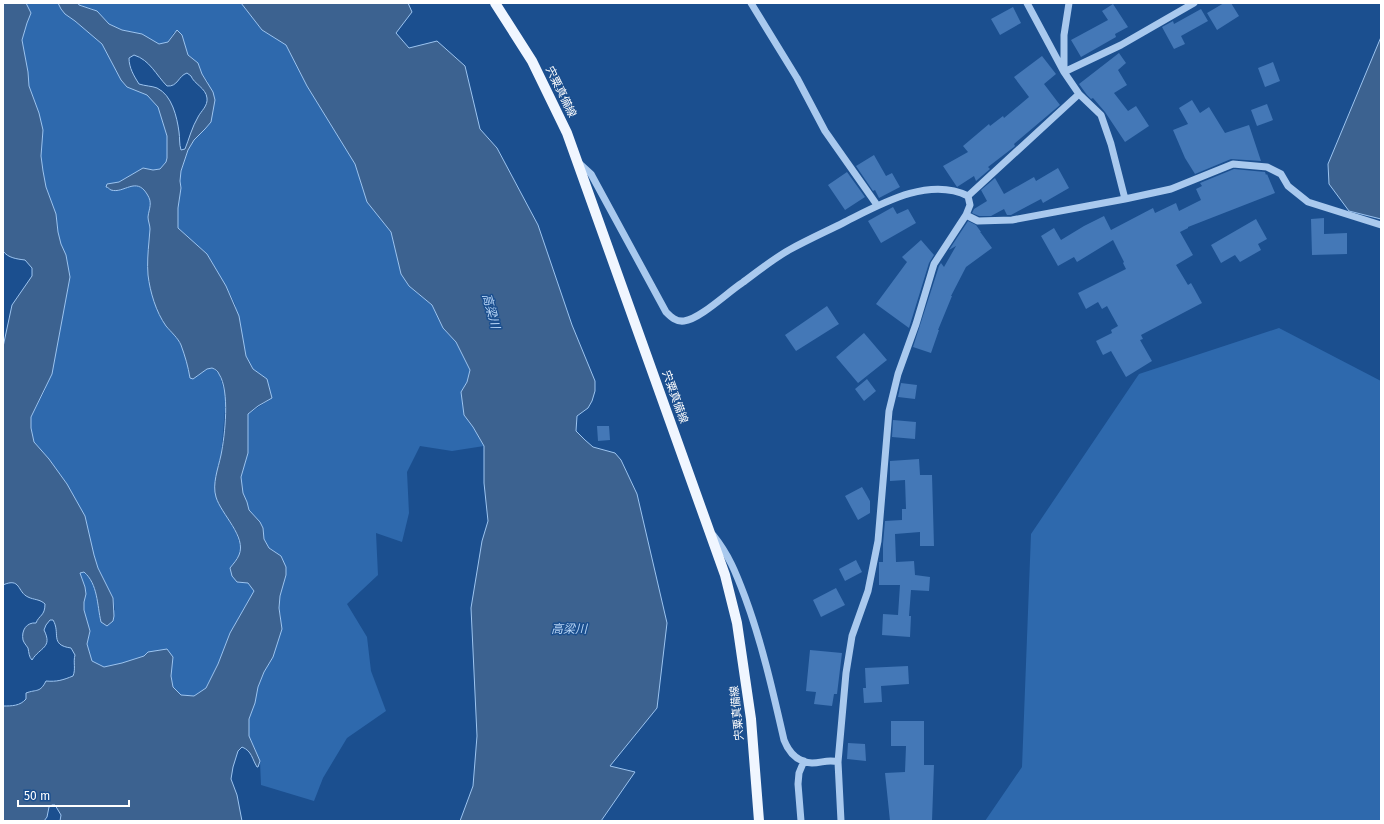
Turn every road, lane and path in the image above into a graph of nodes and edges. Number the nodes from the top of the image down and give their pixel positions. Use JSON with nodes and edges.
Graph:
{"nodes":[{"id":1,"x":495,"y":3,"type":"edge"},
{"id":2,"x":752,"y":3,"type":"edge"},
{"id":3,"x":1027,"y":3,"type":"edge"},
{"id":4,"x":1069,"y":3,"type":"edge"},
{"id":5,"x":1194,"y":3,"type":"edge"},
{"id":6,"x":1064,"y":72,"type":"junction"},
{"id":7,"x":1079,"y":94,"type":"junction"},
{"id":8,"x":578,"y":163,"type":"junction"},
{"id":9,"x":968,"y":196,"type":"junction"},
{"id":10,"x":1125,"y":199,"type":"junction"},
{"id":11,"x":878,"y":205,"type":"junction"},
{"id":12,"x":966,"y":215,"type":"junction"},
{"id":13,"x":1381,"y":225,"type":"edge"},
{"id":14,"x":710,"y":532,"type":"junction"},
{"id":15,"x":804,"y":761,"type":"junction"},
{"id":16,"x":838,"y":762,"type":"junction"},
{"id":17,"x":759,"y":821,"type":"edge"},
{"id":18,"x":801,"y":821,"type":"edge"},
{"id":19,"x":841,"y":821,"type":"edge"}],
"edges":[{"from":1,"to":8,"type":"main road","name":"宍粟真備線"},
{"from":2,"to":11,"type":"street"},
{"from":3,"to":6,"type":"street"},
{"from":4,"to":6,"type":"street"},
{"from":5,"to":6,"type":"street"},
{"from":6,"to":7,"type":"street"},
{"from":7,"to":9,"type":"street"},
{"from":7,"to":10,"type":"street"},
{"from":8,"to":11,"type":"street"},
{"from":8,"to":14,"type":"main road","name":"宍粟真備線"},
{"from":9,"to":11,"type":"street"},
{"from":9,"to":12,"type":"street"},
{"from":10,"to":12,"type":"street"},
{"from":10,"to":13,"type":"street"},
{"from":12,"to":16,"type":"street"},
{"from":14,"to":15,"type":"street"},
{"from":14,"to":17,"type":"main road","name":"宍粟真備線"},
{"from":15,"to":16,"type":"street"},
{"from":15,"to":18,"type":"street"},
{"from":16,"to":19,"type":"street"}]}
